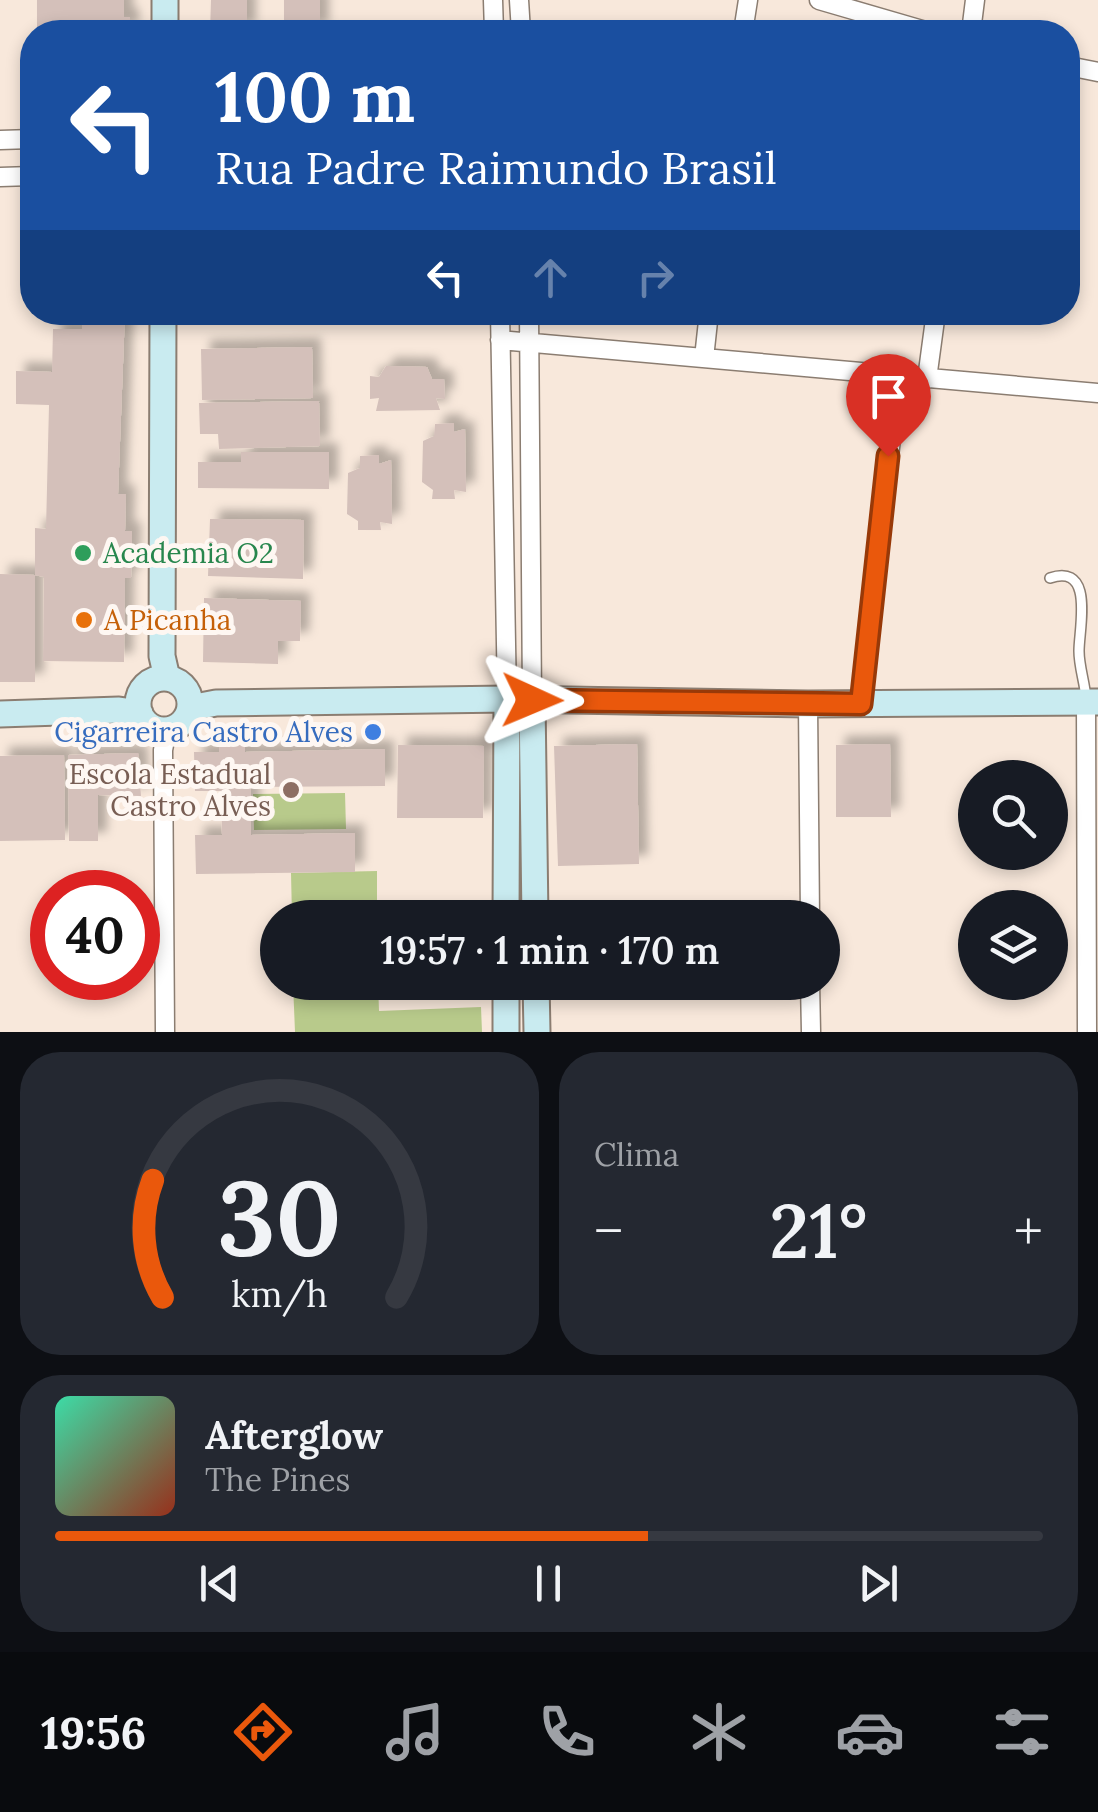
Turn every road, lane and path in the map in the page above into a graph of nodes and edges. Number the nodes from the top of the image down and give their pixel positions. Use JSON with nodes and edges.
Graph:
{"nodes":[{"id":1,"x":818,"y":0,"type":"edge"},
{"id":2,"x":887,"y":20,"type":"edge"},
{"id":3,"x":163,"y":325,"type":"edge"},
{"id":4,"x":500,"y":325,"type":"edge"},
{"id":5,"x":529,"y":325,"type":"edge"},
{"id":6,"x":708,"y":325,"type":"edge"},
{"id":7,"x":934,"y":325,"type":"edge"},
{"id":8,"x":500,"y":340,"type":"junction"},
{"id":9,"x":530,"y":341,"type":"junction"},
{"id":10,"x":704,"y":358,"type":"junction"},
{"id":11,"x":898,"y":378,"type":"junction"},
{"id":12,"x":927,"y":379,"type":"junction"},
{"id":13,"x":1098,"y":393,"type":"edge"},
{"id":14,"x":1050,"y":578,"type":"dead end"},
{"id":15,"x":520,"y":699,"type":"junction"},
{"id":16,"x":1090,"y":699,"type":"edge"},
{"id":17,"x":159,"y":704,"type":"junction"},
{"id":18,"x":808,"y":704,"type":"junction"},
{"id":19,"x":861,"y":704,"type":"junction"},
{"id":20,"x":0,"y":714,"type":"edge"},
{"id":21,"x":507,"y":900,"type":"edge"},
{"id":22,"x":534,"y":900,"type":"edge"},
{"id":23,"x":810,"y":900,"type":"edge"},
{"id":24,"x":506,"y":1000,"type":"edge"},
{"id":25,"x":536,"y":1000,"type":"edge"},
{"id":26,"x":810,"y":1000,"type":"edge"},
{"id":27,"x":165,"y":1032,"type":"edge"},
{"id":28,"x":506,"y":1032,"type":"edge"},
{"id":29,"x":537,"y":1032,"type":"edge"},
{"id":30,"x":811,"y":1032,"type":"edge"},
{"id":31,"x":1087,"y":1032,"type":"edge"}],
"edges":[{"from":1,"to":2,"type":"street"},
{"from":3,"to":17,"type":"street"},
{"from":4,"to":8,"type":"street"},
{"from":5,"to":9,"type":"street"},
{"from":6,"to":10,"type":"street"},
{"from":7,"to":12,"type":"street"},
{"from":8,"to":9,"type":"street"},
{"from":8,"to":15,"type":"street"},
{"from":9,"to":10,"type":"street"},
{"from":9,"to":15,"type":"street"},
{"from":10,"to":11,"type":"street"},
{"from":11,"to":12,"type":"street"},
{"from":11,"to":19,"type":"street"},
{"from":12,"to":13,"type":"street"},
{"from":14,"to":16,"type":"lane"},
{"from":15,"to":17,"type":"street"},
{"from":15,"to":18,"type":"street"},
{"from":15,"to":21,"type":"street"},
{"from":15,"to":22,"type":"street"},
{"from":16,"to":19,"type":"street"},
{"from":16,"to":31,"type":"street"},
{"from":17,"to":20,"type":"street"},
{"from":17,"to":27,"type":"street"},
{"from":18,"to":19,"type":"street"},
{"from":18,"to":23,"type":"street"},
{"from":24,"to":28,"type":"street"},
{"from":25,"to":29,"type":"street"},
{"from":26,"to":30,"type":"street"}]}
